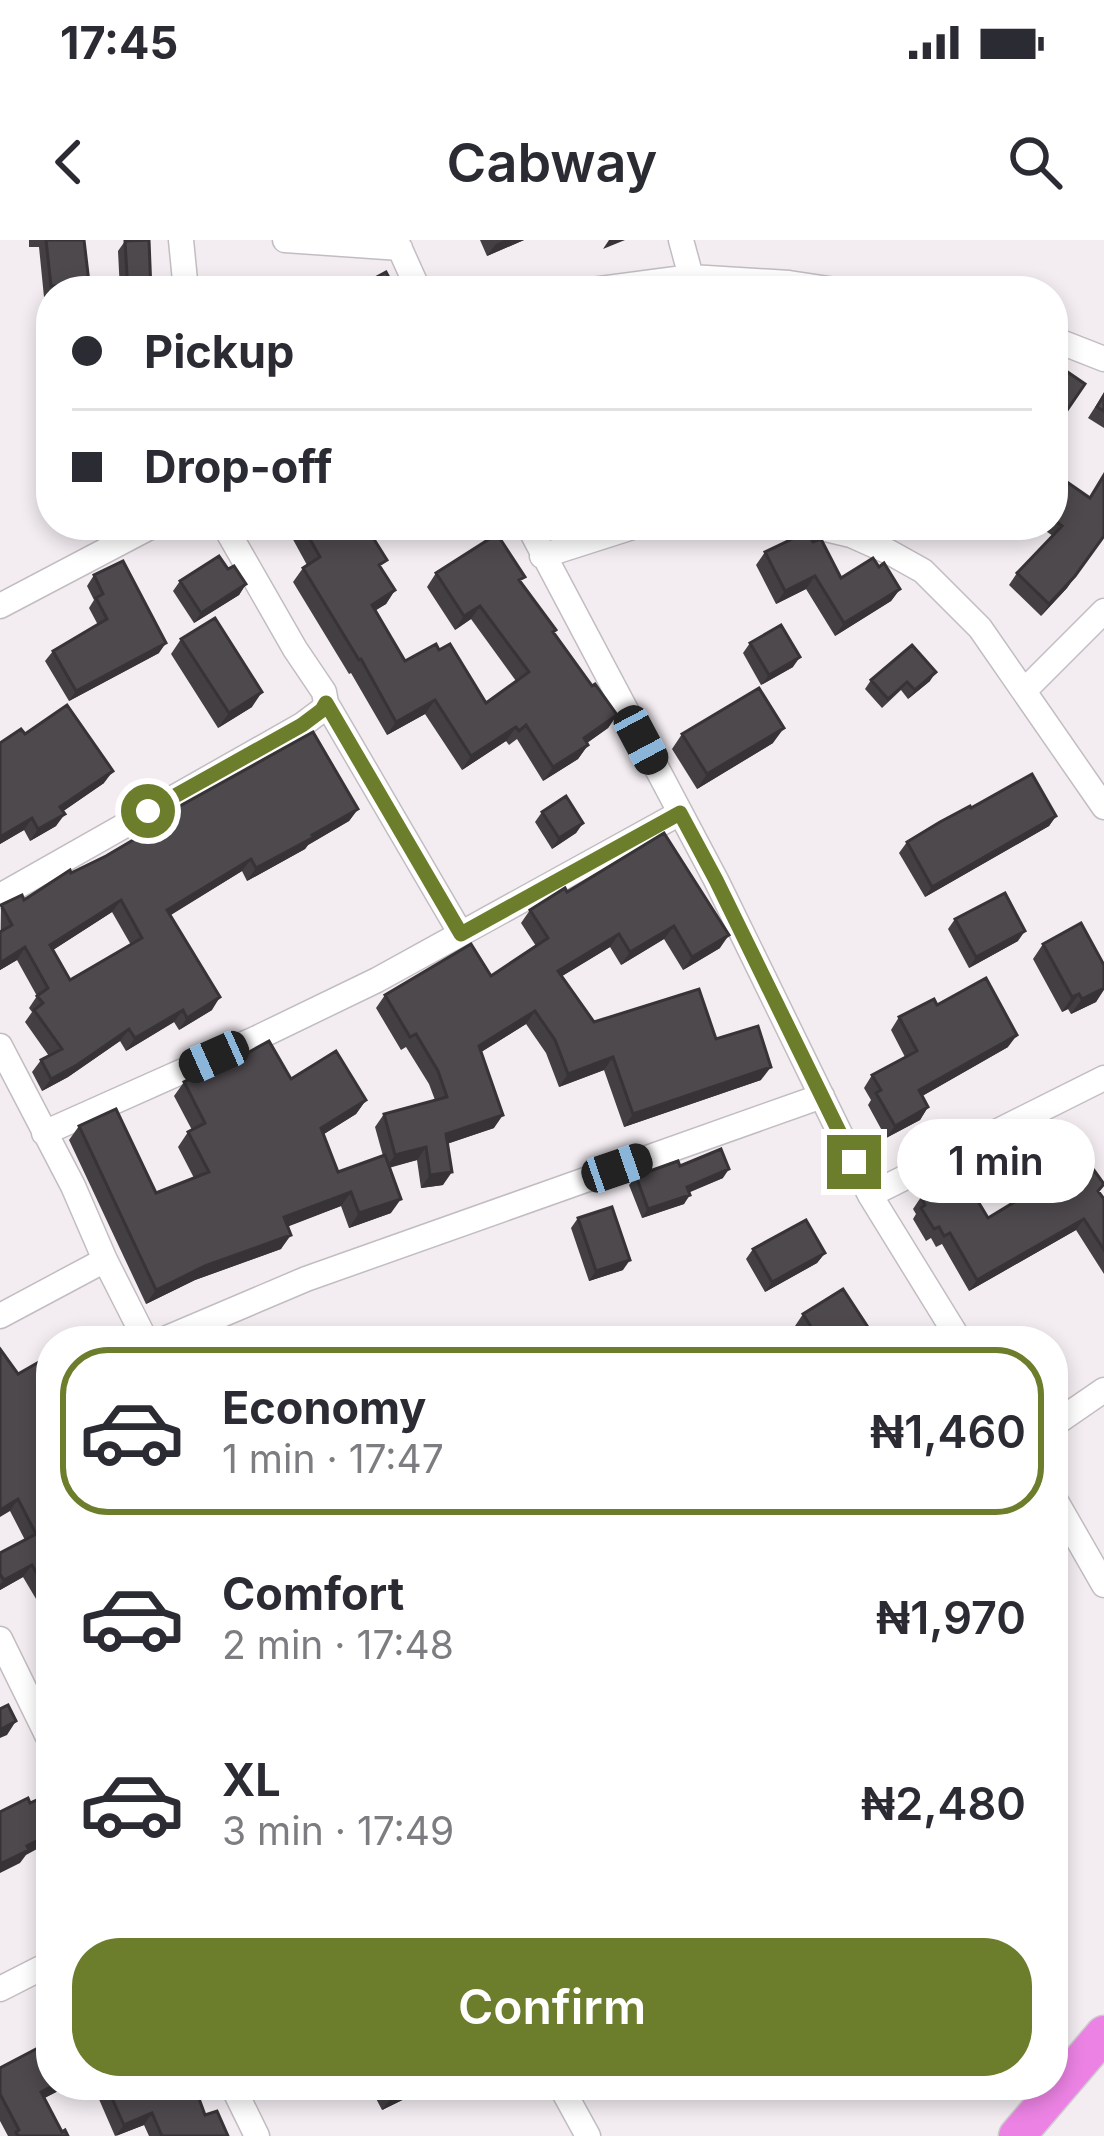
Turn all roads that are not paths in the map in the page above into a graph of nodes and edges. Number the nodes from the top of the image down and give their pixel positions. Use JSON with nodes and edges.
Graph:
{"nodes":[{"id":1,"x":181,"y":240,"type":"edge"},
{"id":2,"x":285,"y":240,"type":"edge"},
{"id":3,"x":681,"y":240,"type":"edge"},
{"id":4,"x":398,"y":244,"type":"edge"},
{"id":5,"x":185,"y":276,"type":"edge"},
{"id":6,"x":412,"y":276,"type":"edge"},
{"id":7,"x":691,"y":276,"type":"edge"},
{"id":8,"x":1068,"y":345,"type":"edge"},
{"id":9,"x":1104,"y":358,"type":"edge"},
{"id":10,"x":125,"y":540,"type":"edge"},
{"id":11,"x":233,"y":540,"type":"edge"},
{"id":12,"x":535,"y":540,"type":"edge"},
{"id":13,"x":592,"y":540,"type":"edge"},
{"id":14,"x":862,"y":540,"type":"edge"},
{"id":15,"x":542,"y":556,"type":"junction"},
{"id":16,"x":0,"y":606,"type":"edge"},
{"id":17,"x":1104,"y":611,"type":"edge"},
{"id":18,"x":1025,"y":690,"type":"junction"},
{"id":19,"x":326,"y":703,"type":"junction"},
{"id":20,"x":1104,"y":807,"type":"edge"},
{"id":21,"x":680,"y":813,"type":"junction"},
{"id":22,"x":0,"y":896,"type":"edge"},
{"id":23,"x":461,"y":934,"type":"junction"},
{"id":24,"x":0,"y":1046,"type":"edge"},
{"id":25,"x":1104,"y":1078,"type":"edge"},
{"id":26,"x":822,"y":1096,"type":"junction"},
{"id":27,"x":44,"y":1133,"type":"junction"},
{"id":28,"x":870,"y":1195,"type":"junction"},
{"id":29,"x":105,"y":1260,"type":"junction"},
{"id":30,"x":0,"y":1316,"type":"edge"},
{"id":31,"x":138,"y":1326,"type":"edge"},
{"id":32,"x":195,"y":1326,"type":"edge"},
{"id":33,"x":951,"y":1326,"type":"edge"},
{"id":34,"x":1104,"y":1390,"type":"edge"},
{"id":35,"x":1068,"y":1415,"type":"edge"},
{"id":36,"x":1068,"y":1522,"type":"edge"},
{"id":37,"x":1104,"y":1585,"type":"edge"},
{"id":38,"x":0,"y":1639,"type":"edge"},
{"id":39,"x":36,"y":1712,"type":"edge"},
{"id":40,"x":36,"y":1971,"type":"edge"},
{"id":41,"x":0,"y":1989,"type":"edge"},
{"id":42,"x":1104,"y":2034,"type":"edge"},
{"id":43,"x":1068,"y":2076,"type":"edge"},
{"id":44,"x":239,"y":2100,"type":"edge"},
{"id":45,"x":568,"y":2100,"type":"edge"},
{"id":46,"x":1048,"y":2100,"type":"edge"},
{"id":47,"x":256,"y":2136,"type":"edge"},
{"id":48,"x":588,"y":2136,"type":"edge"},
{"id":49,"x":1017,"y":2136,"type":"edge"}],
"edges":[{"from":1,"to":5,"type":"street"},
{"from":2,"to":4,"type":"street"},
{"from":3,"to":7,"type":"street"},
{"from":4,"to":6,"type":"street"},
{"from":8,"to":9,"type":"street"},
{"from":10,"to":16,"type":"street"},
{"from":11,"to":19,"type":"street"},
{"from":12,"to":15,"type":"street"},
{"from":13,"to":15,"type":"street"},
{"from":14,"to":18,"type":"street"},
{"from":15,"to":21,"type":"street"},
{"from":17,"to":18,"type":"street"},
{"from":18,"to":20,"type":"street"},
{"from":19,"to":22,"type":"street"},
{"from":19,"to":23,"type":"street"},
{"from":21,"to":23,"type":"street"},
{"from":21,"to":26,"type":"street"},
{"from":23,"to":27,"type":"street"},
{"from":24,"to":27,"type":"street"},
{"from":25,"to":28,"type":"street"},
{"from":26,"to":28,"type":"street"},
{"from":26,"to":32,"type":"street"},
{"from":27,"to":29,"type":"street"},
{"from":28,"to":33,"type":"street"},
{"from":29,"to":30,"type":"street"},
{"from":29,"to":31,"type":"street"},
{"from":34,"to":35,"type":"street"},
{"from":36,"to":37,"type":"street"},
{"from":38,"to":39,"type":"street"},
{"from":40,"to":41,"type":"street"},
{"from":42,"to":43,"type":"highway"},
{"from":44,"to":47,"type":"street"},
{"from":45,"to":48,"type":"street"},
{"from":46,"to":49,"type":"highway"}]}
